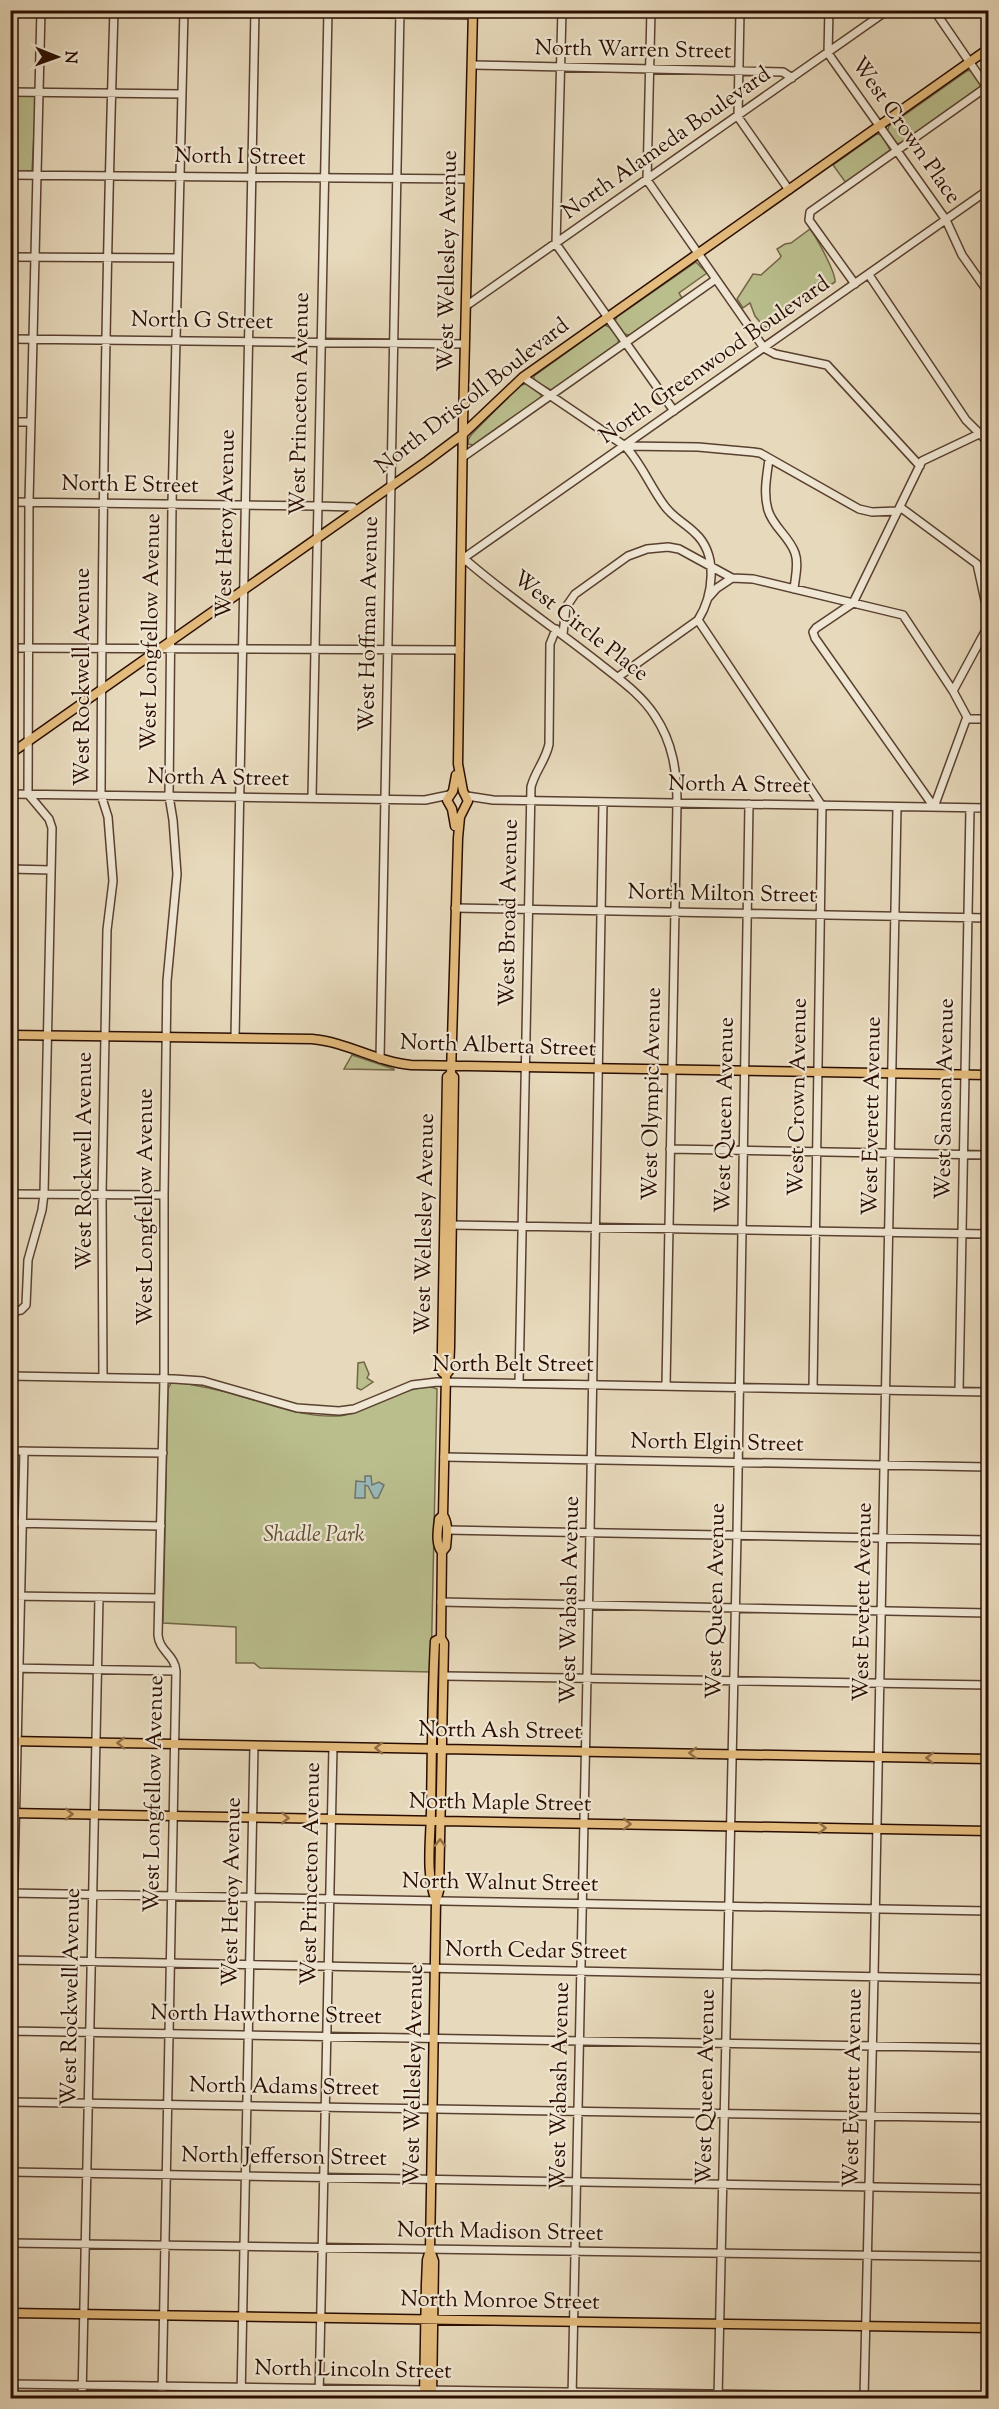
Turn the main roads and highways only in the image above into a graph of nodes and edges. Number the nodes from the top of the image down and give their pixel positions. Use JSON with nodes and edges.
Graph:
{"nodes":[{"id":1,"x":473,"y":13,"type":"edge"},
{"id":2,"x":988,"y":49,"type":"edge"},
{"id":3,"x":463,"y":434,"type":"junction"},
{"id":4,"x":10,"y":754,"type":"edge"},
{"id":5,"x":458,"y":764,"type":"junction"},
{"id":6,"x":451,"y":793,"type":"junction"},
{"id":7,"x":465,"y":794,"type":"junction"},
{"id":8,"x":450,"y":807,"type":"junction"},
{"id":9,"x":464,"y":807,"type":"junction"},
{"id":10,"x":458,"y":838,"type":"junction"},
{"id":11,"x":10,"y":1035,"type":"edge"},
{"id":12,"x":451,"y":1070,"type":"junction"},
{"id":13,"x":988,"y":1075,"type":"edge"},
{"id":14,"x":453,"y":1168,"type":"junction"},
{"id":15,"x":445,"y":1186,"type":"junction"},
{"id":16,"x":452,"y":1210,"type":"junction"},
{"id":17,"x":446,"y":1379,"type":"junction"},
{"id":18,"x":443,"y":1515,"type":"junction"},
{"id":19,"x":442,"y":1552,"type":"junction"},
{"id":20,"x":438,"y":1640,"type":"junction"},
{"id":21,"x":14,"y":1741,"type":"edge"},
{"id":22,"x":432,"y":1748,"type":"junction"},
{"id":23,"x":442,"y":1748,"type":"junction"},
{"id":24,"x":988,"y":1759,"type":"edge"},
{"id":25,"x":13,"y":1813,"type":"edge"},
{"id":26,"x":435,"y":1821,"type":"junction"},
{"id":27,"x":988,"y":1831,"type":"edge"},
{"id":28,"x":430,"y":2250,"type":"junction"},
{"id":29,"x":10,"y":2313,"type":"edge"},
{"id":30,"x":429,"y":2319,"type":"junction"},
{"id":31,"x":988,"y":2328,"type":"edge"},
{"id":32,"x":428,"y":2394,"type":"edge"}],
"edges":[{"from":1,"to":3,"type":"main road","name":"West Wellesley Avenue"},
{"from":2,"to":3,"type":"main road","name":"North Driscoll Boulevard"},
{"from":3,"to":4,"type":"main road","name":"North Driscoll Boulevard"},
{"from":3,"to":5,"type":"main road","name":"West Wellesley Avenue"},
{"from":5,"to":6,"type":"main road","name":"West Wellesley Avenue"},
{"from":5,"to":7,"type":"main road","name":"West Wellesley Avenue"},
{"from":6,"to":7,"type":"main road"},
{"from":6,"to":8,"type":"main road","name":"West Wellesley Avenue"},
{"from":7,"to":9,"type":"main road","name":"West Wellesley Avenue"},
{"from":8,"to":9,"type":"main road"},
{"from":8,"to":10,"type":"main road","name":"West Wellesley Avenue"},
{"from":9,"to":10,"type":"main road","name":"West Wellesley Avenue"},
{"from":10,"to":12,"type":"main road","name":"West Wellesley Avenue"},
{"from":11,"to":12,"type":"main road","name":"North Alberta Street"},
{"from":12,"to":13,"type":"main road","name":"North Alberta Street"},
{"from":12,"to":14,"type":"main road","name":"West Wellesley Avenue"},
{"from":12,"to":15,"type":"main road","name":"West Wellesley Avenue"},
{"from":14,"to":15,"type":"main road"},
{"from":14,"to":16,"type":"main road","name":"West Wellesley Avenue"},
{"from":15,"to":16,"type":"main road"},
{"from":15,"to":17,"type":"main road","name":"West Wellesley Avenue"},
{"from":16,"to":17,"type":"main road","name":"West Wellesley Avenue"},
{"from":17,"to":18,"type":"main road","name":"West Wellesley Avenue"},
{"from":18,"to":19,"type":"main road","name":"West Wellesley Avenue"},
{"from":18,"to":19,"type":"main road","name":"West Wellesley Avenue"},
{"from":19,"to":20,"type":"main road","name":"West Wellesley Avenue"},
{"from":20,"to":22,"type":"main road","name":"West Wellesley Avenue"},
{"from":20,"to":23,"type":"main road","name":"West Wellesley Avenue"},
{"from":22,"to":21,"type":"main road","name":"North Ash Street","one_way":true},
{"from":22,"to":23,"type":"main road","name":"North Ash Street"},
{"from":22,"to":26,"type":"main road","name":"West Wellesley Avenue"},
{"from":24,"to":23,"type":"main road","name":"North Ash Street","one_way":true},
{"from":23,"to":26,"type":"main road","name":"West Wellesley Avenue"},
{"from":25,"to":26,"type":"main road","name":"North Maple Street","one_way":true},
{"from":26,"to":27,"type":"main road","name":"North Maple Street","one_way":true},
{"from":26,"to":28,"type":"main road","name":"West Wellesley Avenue"},
{"from":28,"to":30,"type":"main road","name":"West Wellesley Avenue"},
{"from":28,"to":30,"type":"main road","name":"West Wellesley Avenue"},
{"from":29,"to":30,"type":"main road","name":"North Monroe Street"},
{"from":30,"to":31,"type":"main road","name":"North Monroe Street"},
{"from":30,"to":32,"type":"main road","name":"West Wellesley Avenue"}]}
